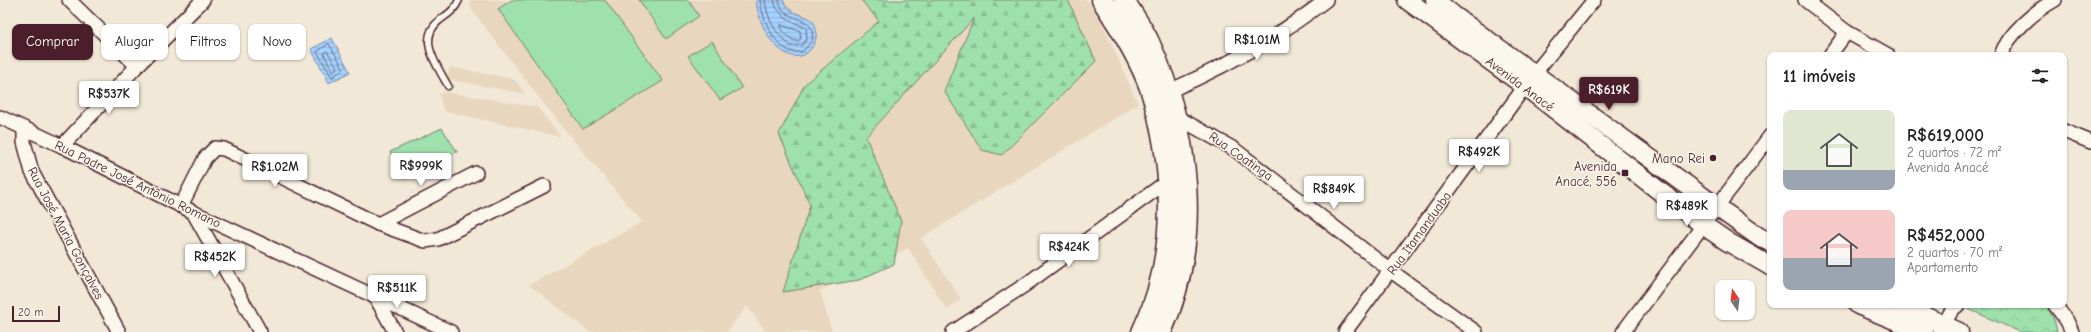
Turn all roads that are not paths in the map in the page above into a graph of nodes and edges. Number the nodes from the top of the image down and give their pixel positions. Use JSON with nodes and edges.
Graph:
{"nodes":[{"id":1,"x":69,"y":0,"type":"edge"},
{"id":2,"x":203,"y":0,"type":"edge"},
{"id":3,"x":459,"y":0,"type":"edge"},
{"id":4,"x":1102,"y":0,"type":"edge"},
{"id":5,"x":1124,"y":0,"type":"edge"},
{"id":6,"x":1326,"y":0,"type":"edge"},
{"id":7,"x":1407,"y":0,"type":"edge"},
{"id":8,"x":1435,"y":0,"type":"edge"},
{"id":9,"x":1594,"y":0,"type":"edge"},
{"id":10,"x":1805,"y":0,"type":"edge"},
{"id":11,"x":2055,"y":0,"type":"edge"},
{"id":12,"x":1847,"y":32,"type":"junction"},
{"id":13,"x":1832,"y":52,"type":"edge"},
{"id":14,"x":1883,"y":52,"type":"edge"},
{"id":15,"x":2003,"y":52,"type":"edge"},
{"id":16,"x":137,"y":66,"type":"junction"},
{"id":17,"x":1530,"y":81,"type":"junction"},
{"id":18,"x":448,"y":86,"type":"dead end"},
{"id":19,"x":1169,"y":91,"type":"junction"},
{"id":20,"x":1175,"y":116,"type":"junction"},
{"id":21,"x":0,"y":117,"type":"edge"},
{"id":22,"x":24,"y":130,"type":"junction"},
{"id":23,"x":2067,"y":132,"type":"edge"},
{"id":24,"x":1767,"y":140,"type":"edge"},
{"id":25,"x":2091,"y":142,"type":"edge"},
{"id":26,"x":62,"y":146,"type":"junction"},
{"id":27,"x":476,"y":173,"type":"dead end"},
{"id":28,"x":1169,"y":180,"type":"junction"},
{"id":29,"x":544,"y":186,"type":"dead end"},
{"id":30,"x":181,"y":206,"type":"junction"},
{"id":31,"x":1717,"y":207,"type":"junction"},
{"id":32,"x":193,"y":212,"type":"junction"},
{"id":33,"x":378,"y":224,"type":"junction"},
{"id":34,"x":1703,"y":225,"type":"junction"},
{"id":35,"x":1767,"y":241,"type":"edge"},
{"id":36,"x":1767,"y":264,"type":"edge"},
{"id":37,"x":1391,"y":271,"type":"junction"},
{"id":38,"x":376,"y":298,"type":"junction"},
{"id":39,"x":1865,"y":308,"type":"edge"},
{"id":40,"x":1905,"y":308,"type":"edge"},
{"id":41,"x":1954,"y":308,"type":"edge"},
{"id":42,"x":2056,"y":308,"type":"edge"},
{"id":43,"x":1941,"y":329,"type":"edge"},
{"id":44,"x":119,"y":332,"type":"edge"},
{"id":45,"x":260,"y":332,"type":"edge"},
{"id":46,"x":395,"y":332,"type":"edge"},
{"id":47,"x":451,"y":332,"type":"edge"},
{"id":48,"x":953,"y":332,"type":"edge"},
{"id":49,"x":1142,"y":332,"type":"edge"},
{"id":50,"x":1160,"y":332,"type":"edge"},
{"id":51,"x":1346,"y":332,"type":"edge"},
{"id":52,"x":1476,"y":332,"type":"edge"},
{"id":53,"x":1623,"y":332,"type":"edge"},
{"id":54,"x":1924,"y":332,"type":"edge"},
{"id":55,"x":1959,"y":332,"type":"edge"},
{"id":56,"x":2072,"y":332,"type":"edge"}],
"edges":[{"from":1,"to":16,"type":"street"},
{"from":2,"to":16,"type":"street"},
{"from":3,"to":18,"type":"lane"},
{"from":4,"to":28,"type":"main road"},
{"from":5,"to":19,"type":"main road"},
{"from":6,"to":19,"type":"street"},
{"from":7,"to":17,"type":"street","name":"Avenida Anacé"},
{"from":8,"to":17,"type":"street","name":"Avenida Anacé"},
{"from":9,"to":17,"type":"street","name":"Rua Itamanduaba"},
{"from":10,"to":12,"type":"street"},
{"from":11,"to":15,"type":"street"},
{"from":12,"to":13,"type":"street"},
{"from":12,"to":14,"type":"street"},
{"from":16,"to":26,"type":"street"},
{"from":17,"to":31,"type":"street","name":"Avenida Anacé"},
{"from":17,"to":34,"type":"street","name":"Avenida Anacé"},
{"from":17,"to":37,"type":"street","name":"Rua Itamanduaba"},
{"from":19,"to":20,"type":"main road"},
{"from":20,"to":37,"type":"street","name":"Rua Coatinga"},
{"from":20,"to":50,"type":"main road"},
{"from":21,"to":22,"type":"street","name":"Rua Padre José Antônio Romano"},
{"from":22,"to":26,"type":"street","name":"Rua Padre José Antônio Romano"},
{"from":22,"to":44,"type":"street","name":"Rua José Maria Gonçalves"},
{"from":23,"to":25,"type":"street"},
{"from":24,"to":31,"type":"street"},
{"from":26,"to":30,"type":"street","name":"Rua Padre José Antônio Romano"},
{"from":27,"to":33,"type":"street"},
{"from":28,"to":48,"type":"street"},
{"from":28,"to":49,"type":"main road"},
{"from":29,"to":33,"type":"street"},
{"from":30,"to":32,"type":"street","name":"Rua Padre José Antônio Romano"},
{"from":30,"to":33,"type":"street"},
{"from":31,"to":34,"type":"street"},
{"from":31,"to":35,"type":"street","name":"Avenida Anacé"},
{"from":32,"to":38,"type":"street","name":"Rua Padre José Antônio Romano"},
{"from":32,"to":45,"type":"street"},
{"from":34,"to":36,"type":"street","name":"Avenida Anacé"},
{"from":34,"to":53,"type":"street"},
{"from":37,"to":51,"type":"street","name":"Rua Itamanduaba"},
{"from":37,"to":52,"type":"street","name":"Rua Coatinga"},
{"from":38,"to":46,"type":"street"},
{"from":38,"to":47,"type":"street","name":"Rua Padre José Antônio Romano"},
{"from":39,"to":54,"type":"street"},
{"from":40,"to":43,"type":"street"},
{"from":41,"to":43,"type":"street"},
{"from":42,"to":56,"type":"street"},
{"from":43,"to":55,"type":"street"}]}
